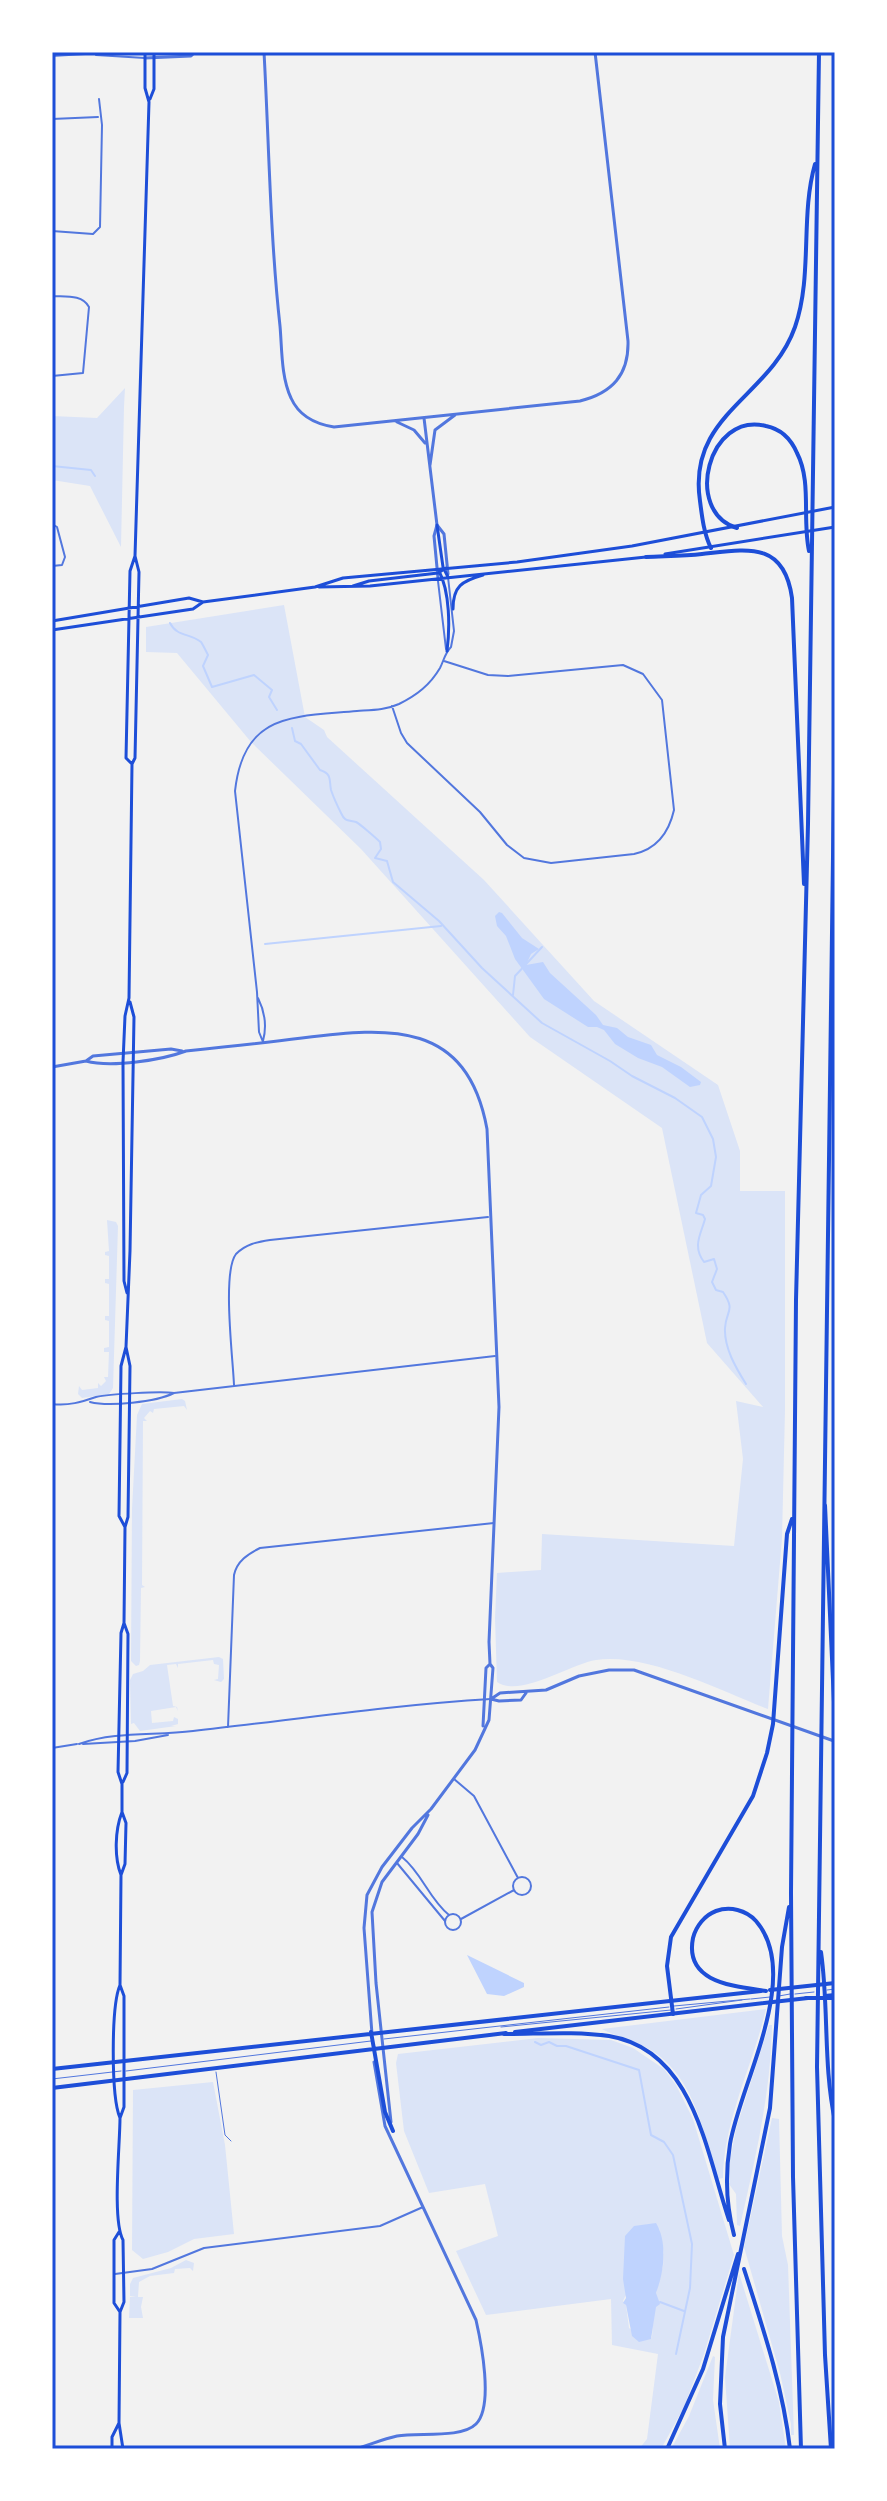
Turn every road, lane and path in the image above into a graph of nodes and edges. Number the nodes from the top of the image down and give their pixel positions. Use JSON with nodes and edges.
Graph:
{"nodes":[{"id":1,"x":118,"y":52,"type":"edge"},
{"id":2,"x":145,"y":52,"type":"edge"},
{"id":3,"x":154,"y":52,"type":"edge"},
{"id":4,"x":195,"y":52,"type":"edge"},
{"id":5,"x":264,"y":52,"type":"edge"},
{"id":6,"x":595,"y":52,"type":"edge"},
{"id":7,"x":819,"y":52,"type":"edge"},
{"id":8,"x":95,"y":55,"type":"junction"},
{"id":9,"x":52,"y":56,"type":"edge"},
{"id":10,"x":145,"y":58,"type":"junction"},
{"id":11,"x":154,"y":58,"type":"junction"},
{"id":12,"x":99,"y":99,"type":"dead end"},
{"id":13,"x":149,"y":102,"type":"junction"},
{"id":14,"x":99,"y":117,"type":"junction"},
{"id":15,"x":52,"y":119,"type":"edge"},
{"id":16,"x":817,"y":158,"type":"junction"},
{"id":17,"x":52,"y":231,"type":"edge"},
{"id":18,"x":52,"y":296,"type":"edge"},
{"id":19,"x":52,"y":376,"type":"edge"},
{"id":20,"x":456,"y":415,"type":"junction"},
{"id":21,"x":424,"y":418,"type":"junction"},
{"id":22,"x":393,"y":421,"type":"junction"},
{"id":23,"x":426,"y":445,"type":"junction"},
{"id":24,"x":430,"y":473,"type":"junction"},
{"id":25,"x":835,"y":507,"type":"edge"},
{"id":26,"x":52,"y":524,"type":"edge"},
{"id":27,"x":437,"y":525,"type":"junction"},
{"id":28,"x":835,"y":527,"type":"edge"},
{"id":29,"x":737,"y":528,"type":"junction"},
{"id":30,"x":705,"y":533,"type":"junction"},
{"id":31,"x":810,"y":541,"type":"junction"},
{"id":32,"x":711,"y":548,"type":"junction"},
{"id":33,"x":135,"y":556,"type":"junction"},
{"id":34,"x":646,"y":557,"type":"junction"},
{"id":35,"x":52,"y":564,"type":"edge"},
{"id":36,"x":442,"y":572,"type":"junction"},
{"id":37,"x":491,"y":573,"type":"junction"},
{"id":38,"x":315,"y":587,"type":"junction"},
{"id":39,"x":203,"y":602,"type":"junction"},
{"id":40,"x":138,"y":608,"type":"junction"},
{"id":41,"x":130,"y":609,"type":"junction"},
{"id":42,"x":453,"y":609,"type":"junction"},
{"id":43,"x":138,"y":618,"type":"junction"},
{"id":44,"x":129,"y":619,"type":"junction"},
{"id":45,"x":52,"y":621,"type":"edge"},
{"id":46,"x":52,"y":630,"type":"edge"},
{"id":47,"x":447,"y":651,"type":"junction"},
{"id":48,"x":444,"y":661,"type":"junction"},
{"id":49,"x":392,"y":706,"type":"junction"},
{"id":50,"x":835,"y":706,"type":"edge"},
{"id":51,"x":132,"y":764,"type":"junction"},
{"id":52,"x":805,"y":909,"type":"junction"},
{"id":53,"x":257,"y":995,"type":"junction"},
{"id":54,"x":129,"y":998,"type":"junction"},
{"id":55,"x":263,"y":1043,"type":"junction"},
{"id":56,"x":186,"y":1051,"type":"junction"},
{"id":57,"x":133,"y":1052,"type":"junction"},
{"id":58,"x":124,"y":1053,"type":"junction"},
{"id":59,"x":86,"y":1061,"type":"junction"},
{"id":60,"x":132,"y":1061,"type":"junction"},
{"id":61,"x":123,"y":1062,"type":"junction"},
{"id":62,"x":52,"y":1067,"type":"edge"},
{"id":63,"x":490,"y":1216,"type":"junction"},
{"id":64,"x":127,"y":1293,"type":"junction"},
{"id":65,"x":126,"y":1347,"type":"junction"},
{"id":66,"x":497,"y":1356,"type":"junction"},
{"id":67,"x":348,"y":1368,"type":"dead end"},
{"id":68,"x":349,"y":1373,"type":"junction"},
{"id":69,"x":234,"y":1386,"type":"junction"},
{"id":70,"x":174,"y":1393,"type":"junction"},
{"id":71,"x":130,"y":1395,"type":"junction"},
{"id":72,"x":121,"y":1396,"type":"junction"},
{"id":73,"x":88,"y":1401,"type":"junction"},
{"id":74,"x":130,"y":1401,"type":"junction"},
{"id":75,"x":121,"y":1402,"type":"junction"},
{"id":76,"x":52,"y":1404,"type":"edge"},
{"id":77,"x":823,"y":1475,"type":"junction"},
{"id":78,"x":794,"y":1513,"type":"junction"},
{"id":79,"x":495,"y":1523,"type":"junction"},
{"id":80,"x":125,"y":1527,"type":"junction"},
{"id":81,"x":124,"y":1623,"type":"junction"},
{"id":82,"x":490,"y":1664,"type":"junction"},
{"id":83,"x":526,"y":1693,"type":"junction"},
{"id":84,"x":484,"y":1699,"type":"junction"},
{"id":85,"x":491,"y":1699,"type":"junction"},
{"id":86,"x":834,"y":1713,"type":"edge"},
{"id":87,"x":835,"y":1724,"type":"edge"},
{"id":88,"x":228,"y":1727,"type":"junction"},
{"id":89,"x":484,"y":1729,"type":"junction"},
{"id":90,"x":173,"y":1733,"type":"junction"},
{"id":91,"x":118,"y":1735,"type":"junction"},
{"id":92,"x":127,"y":1735,"type":"junction"},
{"id":93,"x":835,"y":1741,"type":"edge"},
{"id":94,"x":118,"y":1742,"type":"junction"},
{"id":95,"x":127,"y":1742,"type":"junction"},
{"id":96,"x":79,"y":1744,"type":"junction"},
{"id":97,"x":52,"y":1748,"type":"edge"},
{"id":98,"x":454,"y":1779,"type":"junction"},
{"id":99,"x":122,"y":1784,"type":"junction"},
{"id":100,"x":431,"y":1809,"type":"junction"},
{"id":101,"x":122,"y":1812,"type":"junction"},
{"id":102,"x":394,"y":1851,"type":"junction"},
{"id":103,"x":401,"y":1856,"type":"junction"},
{"id":104,"x":390,"y":1857,"type":"junction"},
{"id":105,"x":396,"y":1862,"type":"junction"},
{"id":106,"x":121,"y":1875,"type":"junction"},
{"id":107,"x":518,"y":1878,"type":"junction"},
{"id":108,"x":514,"y":1890,"type":"junction"},
{"id":109,"x":791,"y":1893,"type":"junction"},
{"id":110,"x":449,"y":1915,"type":"junction"},
{"id":111,"x":461,"y":1919,"type":"junction"},
{"id":112,"x":445,"y":1921,"type":"junction"},
{"id":113,"x":820,"y":1943,"type":"junction"},
{"id":114,"x":835,"y":1950,"type":"edge"},
{"id":115,"x":120,"y":1985,"type":"junction"},
{"id":116,"x":766,"y":1991,"type":"junction"},
{"id":117,"x":835,"y":1991,"type":"edge"},
{"id":118,"x":672,"y":2008,"type":"junction"},
{"id":119,"x":382,"y":2031,"type":"junction"},
{"id":120,"x":371,"y":2032,"type":"junction"},
{"id":121,"x":504,"y":2034,"type":"junction"},
{"id":122,"x":382,"y":2040,"type":"junction"},
{"id":123,"x":373,"y":2041,"type":"junction"},
{"id":124,"x":383,"y":2049,"type":"junction"},
{"id":125,"x":375,"y":2050,"type":"junction"},
{"id":126,"x":124,"y":2061,"type":"junction"},
{"id":127,"x":115,"y":2062,"type":"junction"},
{"id":128,"x":52,"y":2069,"type":"edge"},
{"id":129,"x":216,"y":2070,"type":"junction"},
{"id":130,"x":124,"y":2071,"type":"junction"},
{"id":131,"x":115,"y":2072,"type":"junction"},
{"id":132,"x":52,"y":2079,"type":"edge"},
{"id":133,"x":124,"y":2080,"type":"junction"},
{"id":134,"x":115,"y":2081,"type":"junction"},
{"id":135,"x":52,"y":2088,"type":"edge"},
{"id":136,"x":120,"y":2118,"type":"junction"},
{"id":137,"x":835,"y":2121,"type":"edge"},
{"id":138,"x":393,"y":2131,"type":"junction"},
{"id":139,"x":392,"y":2138,"type":"junction"},
{"id":140,"x":231,"y":2141,"type":"dead end"},
{"id":141,"x":423,"y":2207,"type":"junction"},
{"id":142,"x":746,"y":2224,"type":"junction"},
{"id":143,"x":119,"y":2232,"type":"junction"},
{"id":144,"x":744,"y":2269,"type":"dead end"},
{"id":145,"x":124,"y":2272,"type":"junction"},
{"id":146,"x":114,"y":2274,"type":"junction"},
{"id":147,"x":120,"y":2312,"type":"junction"},
{"id":148,"x":119,"y":2423,"type":"junction"},
{"id":149,"x":112,"y":2449,"type":"edge"},
{"id":150,"x":123,"y":2449,"type":"edge"},
{"id":151,"x":355,"y":2449,"type":"edge"},
{"id":152,"x":667,"y":2449,"type":"edge"},
{"id":153,"x":725,"y":2449,"type":"edge"},
{"id":154,"x":790,"y":2449,"type":"edge"},
{"id":155,"x":801,"y":2449,"type":"edge"},
{"id":156,"x":831,"y":2449,"type":"edge"}],
"edges":[{"from":1,"to":8,"type":"street"},
{"from":2,"to":10,"type":"main road"},
{"from":3,"to":11,"type":"main road"},
{"from":4,"to":11,"type":"street"},
{"from":5,"to":22,"type":"street"},
{"from":6,"to":20,"type":"street"},
{"from":7,"to":16,"type":"main road"},
{"from":8,"to":9,"type":"street"},
{"from":8,"to":10,"type":"street"},
{"from":10,"to":11,"type":"street"},
{"from":10,"to":13,"type":"main road"},
{"from":11,"to":13,"type":"main road"},
{"from":12,"to":14,"type":"street"},
{"from":13,"to":33,"type":"main road"},
{"from":14,"to":15,"type":"street"},
{"from":14,"to":17,"type":"street"},
{"from":16,"to":30,"type":"main road"},
{"from":16,"to":31,"type":"main road"},
{"from":18,"to":19,"type":"street"},
{"from":20,"to":21,"type":"street"},
{"from":20,"to":24,"type":"street"},
{"from":21,"to":22,"type":"street"},
{"from":21,"to":23,"type":"street"},
{"from":22,"to":23,"type":"street"},
{"from":23,"to":24,"type":"street"},
{"from":24,"to":27,"type":"street"},
{"from":25,"to":29,"type":"main road"},
{"from":26,"to":35,"type":"street"},
{"from":27,"to":36,"type":"street"},
{"from":27,"to":36,"type":"street"},
{"from":28,"to":32,"type":"main road"},
{"from":29,"to":30,"type":"main road"},
{"from":29,"to":31,"type":"main road"},
{"from":30,"to":32,"type":"main road"},
{"from":30,"to":36,"type":"main road"},
{"from":31,"to":52,"type":"main road"},
{"from":32,"to":34,"type":"main road"},
{"from":33,"to":40,"type":"main road"},
{"from":33,"to":41,"type":"main road"},
{"from":34,"to":37,"type":"main road"},
{"from":34,"to":52,"type":"main road"},
{"from":36,"to":37,"type":"main road"},
{"from":36,"to":38,"type":"main road"},
{"from":36,"to":38,"type":"main road"},
{"from":36,"to":42,"type":"street"},
{"from":36,"to":47,"type":"main road"},
{"from":37,"to":42,"type":"main road"},
{"from":38,"to":39,"type":"main road"},
{"from":39,"to":40,"type":"main road"},
{"from":39,"to":43,"type":"main road"},
{"from":40,"to":41,"type":"main road"},
{"from":40,"to":43,"type":"main road"},
{"from":41,"to":44,"type":"main road"},
{"from":41,"to":45,"type":"main road"},
{"from":42,"to":47,"type":"street"},
{"from":43,"to":44,"type":"main road"},
{"from":43,"to":51,"type":"main road"},
{"from":44,"to":46,"type":"main road"},
{"from":44,"to":51,"type":"main road"},
{"from":47,"to":48,"type":"street"},
{"from":48,"to":49,"type":"street"},
{"from":48,"to":49,"type":"street"},
{"from":49,"to":53,"type":"street"},
{"from":50,"to":77,"type":"main road"},
{"from":51,"to":54,"type":"main road"},
{"from":52,"to":78,"type":"main road"},
{"from":53,"to":55,"type":"street"},
{"from":53,"to":55,"type":"street"},
{"from":54,"to":57,"type":"main road"},
{"from":54,"to":58,"type":"main road"},
{"from":55,"to":56,"type":"street"},
{"from":55,"to":63,"type":"street"},
{"from":56,"to":57,"type":"street"},
{"from":56,"to":60,"type":"street"},
{"from":57,"to":58,"type":"street"},
{"from":57,"to":60,"type":"main road"},
{"from":58,"to":59,"type":"street"},
{"from":58,"to":61,"type":"main road"},
{"from":59,"to":61,"type":"street"},
{"from":59,"to":62,"type":"street"},
{"from":60,"to":61,"type":"street"},
{"from":60,"to":64,"type":"main road"},
{"from":61,"to":64,"type":"main road"},
{"from":63,"to":66,"type":"street"},
{"from":63,"to":69,"type":"street"},
{"from":64,"to":65,"type":"main road"},
{"from":65,"to":71,"type":"main road"},
{"from":65,"to":72,"type":"main road"},
{"from":66,"to":68,"type":"street"},
{"from":66,"to":79,"type":"street"},
{"from":67,"to":68,"type":"street"},
{"from":68,"to":69,"type":"street"},
{"from":69,"to":70,"type":"street"},
{"from":70,"to":71,"type":"street"},
{"from":70,"to":74,"type":"street"},
{"from":71,"to":72,"type":"street"},
{"from":71,"to":74,"type":"main road"},
{"from":72,"to":73,"type":"street"},
{"from":72,"to":75,"type":"main road"},
{"from":73,"to":75,"type":"street"},
{"from":73,"to":76,"type":"street"},
{"from":74,"to":75,"type":"street"},
{"from":74,"to":80,"type":"main road"},
{"from":75,"to":80,"type":"main road"},
{"from":77,"to":86,"type":"main road"},
{"from":77,"to":113,"type":"main road"},
{"from":78,"to":109,"type":"main road"},
{"from":78,"to":118,"type":"main road"},
{"from":79,"to":82,"type":"street"},
{"from":79,"to":88,"type":"street"},
{"from":80,"to":81,"type":"main road"},
{"from":81,"to":91,"type":"main road"},
{"from":81,"to":92,"type":"main road"},
{"from":82,"to":84,"type":"street"},
{"from":82,"to":85,"type":"street"},
{"from":83,"to":85,"type":"street"},
{"from":83,"to":85,"type":"street"},
{"from":83,"to":93,"type":"street"},
{"from":84,"to":85,"type":"street"},
{"from":84,"to":88,"type":"street"},
{"from":84,"to":89,"type":"street"},
{"from":85,"to":89,"type":"street"},
{"from":86,"to":87,"type":"main road"},
{"from":86,"to":114,"type":"main road"},
{"from":88,"to":90,"type":"street"},
{"from":89,"to":98,"type":"street"},
{"from":90,"to":92,"type":"street"},
{"from":90,"to":95,"type":"street"},
{"from":91,"to":92,"type":"street"},
{"from":91,"to":94,"type":"main road"},
{"from":91,"to":96,"type":"street"},
{"from":92,"to":95,"type":"main road"},
{"from":94,"to":95,"type":"street"},
{"from":94,"to":96,"type":"street"},
{"from":94,"to":99,"type":"main road"},
{"from":95,"to":99,"type":"main road"},
{"from":96,"to":97,"type":"street"},
{"from":98,"to":100,"type":"street"},
{"from":98,"to":107,"type":"street"},
{"from":99,"to":101,"type":"main road"},
{"from":100,"to":102,"type":"street"},
{"from":100,"to":103,"type":"street"},
{"from":101,"to":106,"type":"main road"},
{"from":101,"to":106,"type":"main road"},
{"from":102,"to":103,"type":"street"},
{"from":102,"to":104,"type":"street"},
{"from":103,"to":105,"type":"street"},
{"from":103,"to":110,"type":"street"},
{"from":104,"to":105,"type":"street"},
{"from":104,"to":120,"type":"street"},
{"from":105,"to":112,"type":"street"},
{"from":105,"to":119,"type":"street"},
{"from":106,"to":115,"type":"main road"},
{"from":107,"to":108,"type":"street"},
{"from":107,"to":108,"type":"street"},
{"from":108,"to":111,"type":"street"},
{"from":109,"to":142,"type":"main road"},
{"from":109,"to":155,"type":"main road"},
{"from":110,"to":111,"type":"street"},
{"from":110,"to":112,"type":"street"},
{"from":111,"to":112,"type":"street"},
{"from":113,"to":137,"type":"main road"},
{"from":113,"to":156,"type":"main road"},
{"from":115,"to":126,"type":"main road"},
{"from":115,"to":127,"type":"main road"},
{"from":116,"to":117,"type":"main road"},
{"from":116,"to":118,"type":"main road"},
{"from":116,"to":121,"type":"main road"},
{"from":117,"to":118,"type":"lane"},
{"from":117,"to":118,"type":"main road"},
{"from":118,"to":119,"type":"main road"},
{"from":118,"to":121,"type":"main road"},
{"from":118,"to":122,"type":"lane"},
{"from":119,"to":120,"type":"main road"},
{"from":119,"to":122,"type":"street"},
{"from":120,"to":123,"type":"main road"},
{"from":120,"to":126,"type":"main road"},
{"from":121,"to":124,"type":"main road"},
{"from":122,"to":123,"type":"lane"},
{"from":122,"to":124,"type":"street"},
{"from":123,"to":125,"type":"main road"},
{"from":123,"to":130,"type":"lane"},
{"from":124,"to":125,"type":"main road"},
{"from":124,"to":138,"type":"street"},
{"from":125,"to":129,"type":"main road"},
{"from":125,"to":138,"type":"main road"},
{"from":125,"to":139,"type":"street"},
{"from":126,"to":127,"type":"main road"},
{"from":126,"to":130,"type":"main road"},
{"from":127,"to":128,"type":"main road"},
{"from":127,"to":131,"type":"main road"},
{"from":129,"to":133,"type":"main road"},
{"from":129,"to":140,"type":"lane"},
{"from":130,"to":131,"type":"lane"},
{"from":130,"to":133,"type":"main road"},
{"from":131,"to":132,"type":"lane"},
{"from":131,"to":134,"type":"main road"},
{"from":133,"to":134,"type":"main road"},
{"from":133,"to":136,"type":"main road"},
{"from":134,"to":135,"type":"main road"},
{"from":134,"to":136,"type":"main road"},
{"from":136,"to":143,"type":"main road"},
{"from":138,"to":139,"type":"street"},
{"from":139,"to":141,"type":"street"},
{"from":141,"to":145,"type":"street"},
{"from":141,"to":151,"type":"street"},
{"from":142,"to":152,"type":"main road"},
{"from":142,"to":153,"type":"main road"},
{"from":143,"to":145,"type":"main road"},
{"from":143,"to":146,"type":"main road"},
{"from":144,"to":154,"type":"main road"},
{"from":145,"to":146,"type":"street"},
{"from":145,"to":147,"type":"main road"},
{"from":146,"to":147,"type":"main road"},
{"from":147,"to":148,"type":"main road"},
{"from":148,"to":149,"type":"main road"},
{"from":148,"to":150,"type":"main road"}]}
